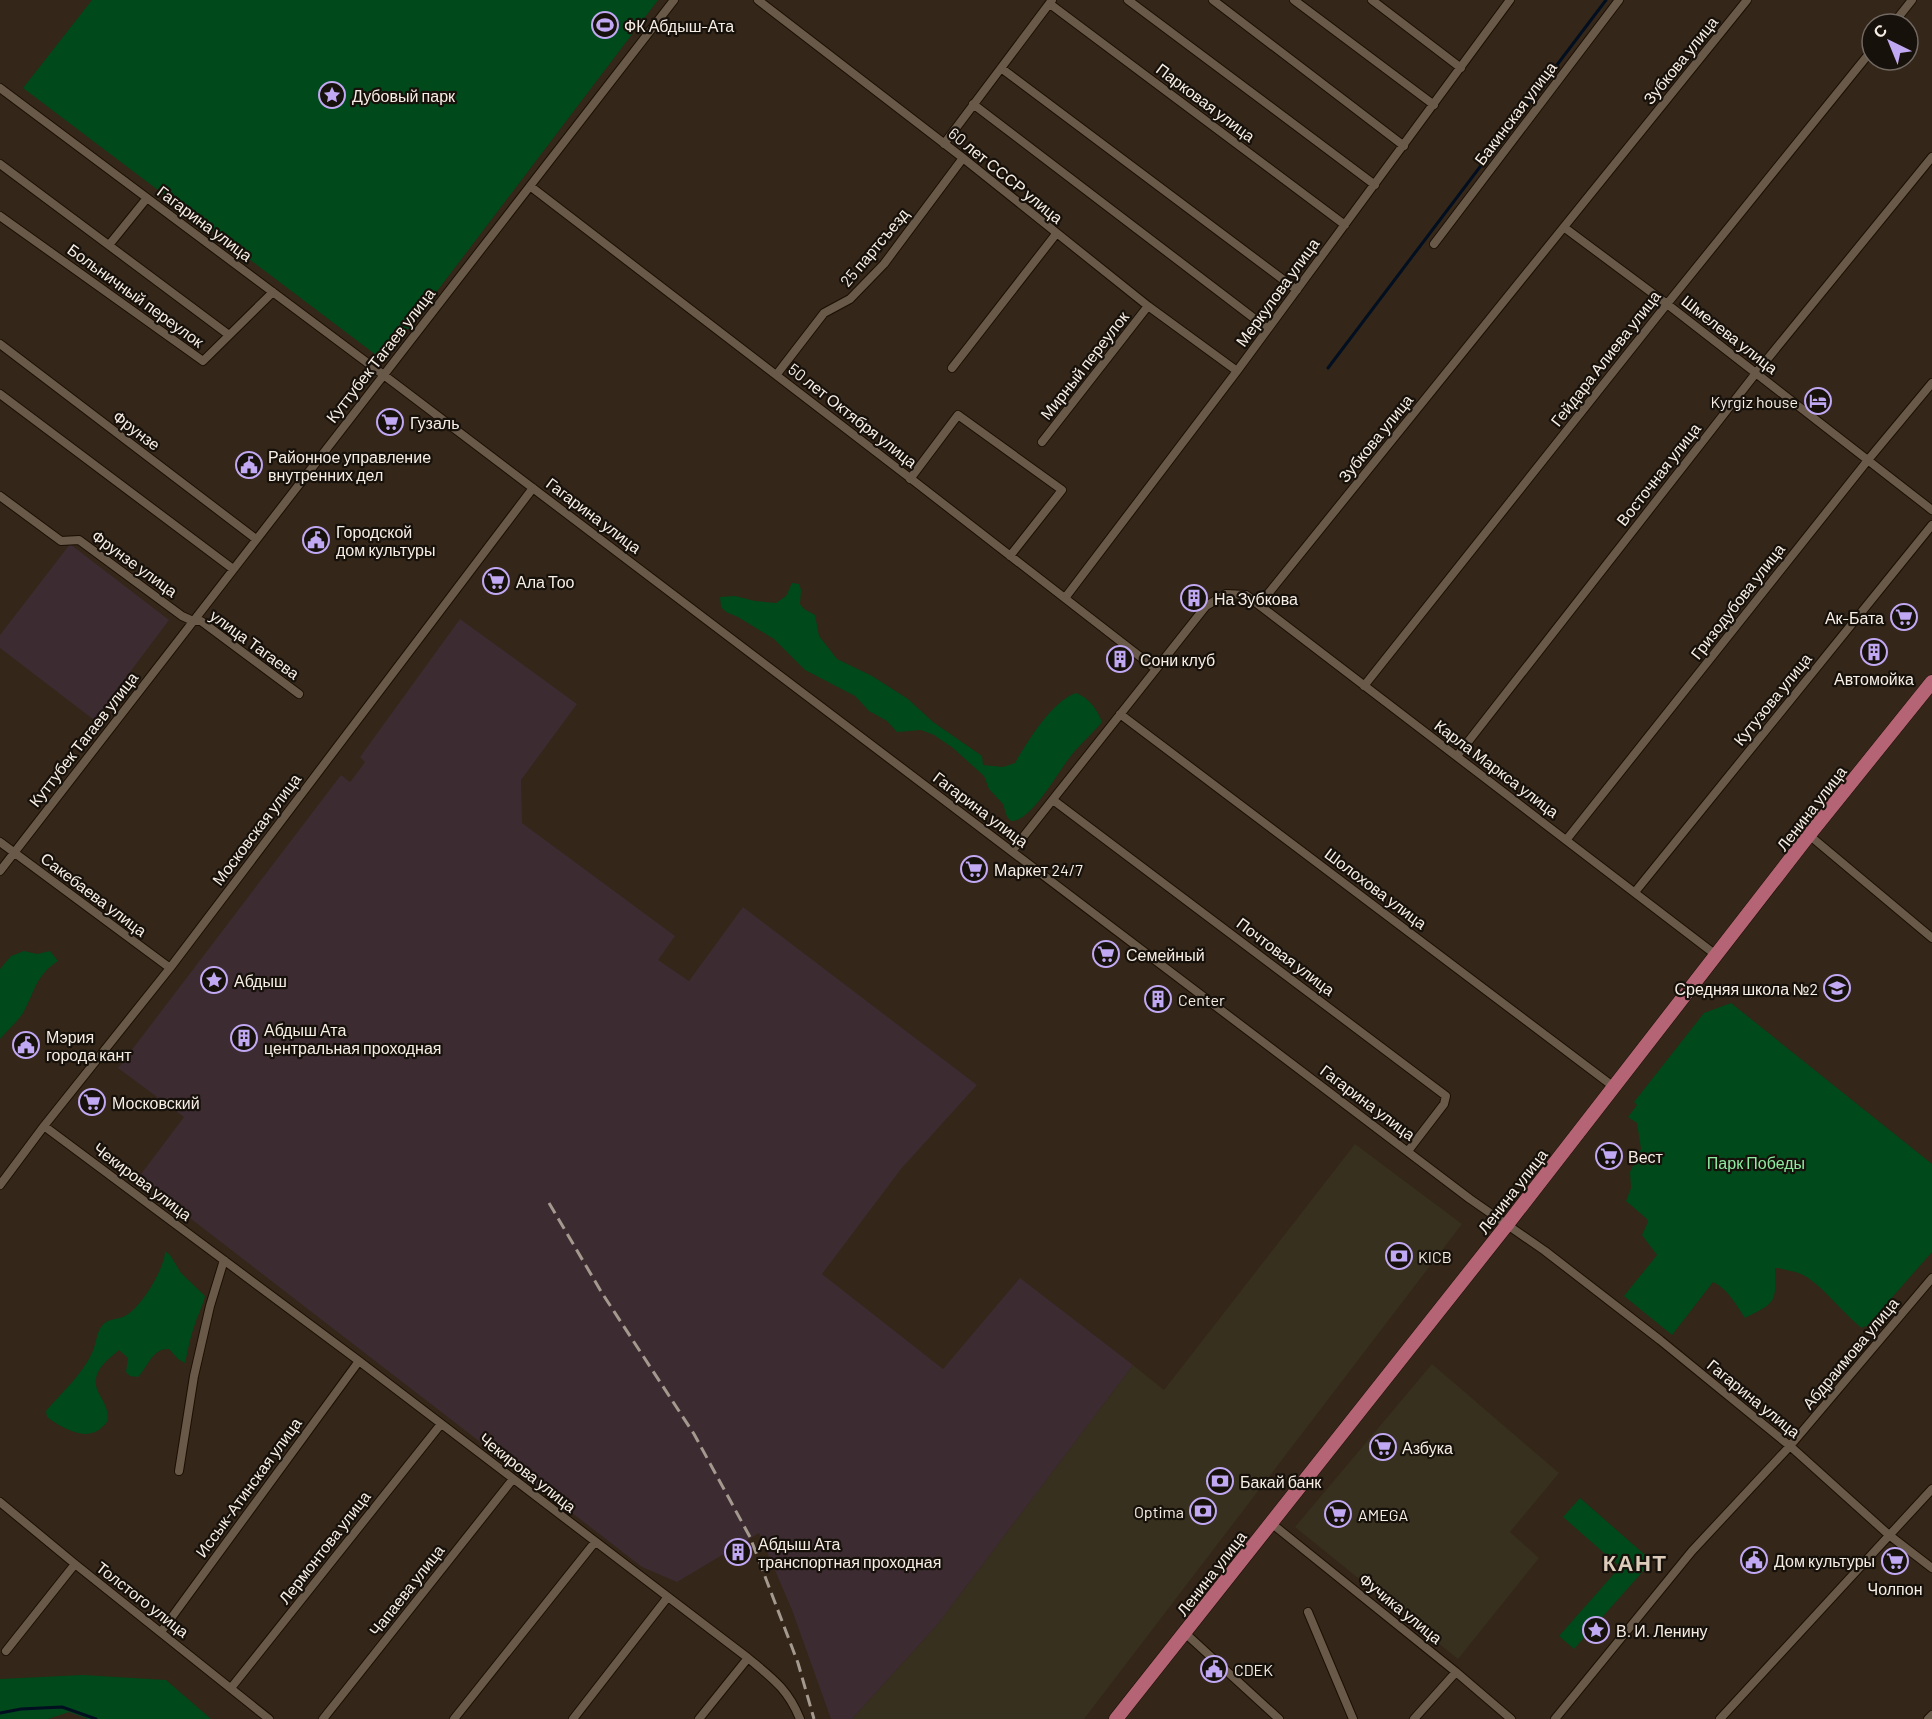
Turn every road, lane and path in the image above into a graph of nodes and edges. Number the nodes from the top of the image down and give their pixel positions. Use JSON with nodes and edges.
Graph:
{"nodes":[{"id":1,"x":674,"y":0,"type":"edge"},
{"id":2,"x":758,"y":0,"type":"edge"},
{"id":3,"x":1128,"y":0,"type":"edge"},
{"id":4,"x":1213,"y":0,"type":"edge"},
{"id":5,"x":1294,"y":0,"type":"edge"},
{"id":6,"x":1372,"y":0,"type":"edge"},
{"id":7,"x":1510,"y":0,"type":"edge"},
{"id":8,"x":1619,"y":0,"type":"edge"},
{"id":9,"x":1747,"y":0,"type":"edge"},
{"id":10,"x":1912,"y":0,"type":"edge"},
{"id":11,"x":1051,"y":2,"type":"edge"},
{"id":12,"x":1902,"y":12,"type":"edge"},
{"id":13,"x":1860,"y":65,"type":"edge"},
{"id":14,"x":1001,"y":68,"type":"junction"},
{"id":15,"x":1461,"y":68,"type":"junction"},
{"id":16,"x":0,"y":88,"type":"edge"},
{"id":17,"x":973,"y":104,"type":"junction"},
{"id":18,"x":1434,"y":105,"type":"junction"},
{"id":19,"x":944,"y":144,"type":"junction"},
{"id":20,"x":1404,"y":146,"type":"junction"},
{"id":21,"x":1932,"y":158,"type":"edge"},
{"id":22,"x":963,"y":159,"type":"junction"},
{"id":23,"x":0,"y":164,"type":"edge"},
{"id":24,"x":1375,"y":185,"type":"junction"},
{"id":25,"x":530,"y":186,"type":"junction"},
{"id":26,"x":147,"y":198,"type":"junction"},
{"id":27,"x":0,"y":216,"type":"edge"},
{"id":28,"x":1345,"y":225,"type":"junction"},
{"id":29,"x":1565,"y":228,"type":"junction"},
{"id":30,"x":1056,"y":234,"type":"junction"},
{"id":31,"x":1434,"y":244,"type":"dead end"},
{"id":32,"x":109,"y":245,"type":"junction"},
{"id":33,"x":1297,"y":290,"type":"junction"},
{"id":34,"x":273,"y":292,"type":"junction"},
{"id":35,"x":1667,"y":304,"type":"junction"},
{"id":36,"x":1148,"y":306,"type":"junction"},
{"id":37,"x":1268,"y":329,"type":"junction"},
{"id":38,"x":229,"y":335,"type":"junction"},
{"id":39,"x":0,"y":344,"type":"edge"},
{"id":40,"x":952,"y":368,"type":"dead end"},
{"id":41,"x":1237,"y":371,"type":"junction"},
{"id":42,"x":1756,"y":373,"type":"junction"},
{"id":43,"x":777,"y":374,"type":"junction"},
{"id":44,"x":384,"y":375,"type":"junction"},
{"id":45,"x":1932,"y":383,"type":"edge"},
{"id":46,"x":0,"y":394,"type":"edge"},
{"id":47,"x":1042,"y":442,"type":"dead end"},
{"id":48,"x":1868,"y":460,"type":"junction"},
{"id":49,"x":910,"y":479,"type":"junction"},
{"id":50,"x":533,"y":488,"type":"junction"},
{"id":51,"x":0,"y":496,"type":"edge"},
{"id":52,"x":1932,"y":510,"type":"edge"},
{"id":53,"x":1932,"y":525,"type":"edge"},
{"id":54,"x":256,"y":539,"type":"junction"},
{"id":55,"x":1010,"y":556,"type":"junction"},
{"id":56,"x":233,"y":569,"type":"junction"},
{"id":57,"x":1065,"y":598,"type":"junction"},
{"id":58,"x":1258,"y":605,"type":"junction"},
{"id":59,"x":193,"y":621,"type":"junction"},
{"id":60,"x":1156,"y":669,"type":"junction"},
{"id":61,"x":1932,"y":682,"type":"edge"},
{"id":62,"x":1364,"y":686,"type":"junction"},
{"id":63,"x":299,"y":694,"type":"dead end"},
{"id":64,"x":1120,"y":714,"type":"junction"},
{"id":65,"x":1457,"y":756,"type":"junction"},
{"id":66,"x":1053,"y":800,"type":"junction"},
{"id":67,"x":1809,"y":835,"type":"junction"},
{"id":68,"x":1567,"y":839,"type":"junction"},
{"id":69,"x":0,"y":842,"type":"edge"},
{"id":70,"x":1012,"y":851,"type":"junction"},
{"id":71,"x":14,"y":853,"type":"junction"},
{"id":72,"x":0,"y":871,"type":"edge"},
{"id":73,"x":1635,"y":892,"type":"junction"},
{"id":74,"x":1932,"y":938,"type":"edge"},
{"id":75,"x":1716,"y":955,"type":"junction"},
{"id":76,"x":170,"y":968,"type":"junction"},
{"id":77,"x":1614,"y":1087,"type":"junction"},
{"id":78,"x":44,"y":1126,"type":"junction"},
{"id":79,"x":1408,"y":1152,"type":"junction"},
{"id":80,"x":0,"y":1185,"type":"edge"},
{"id":81,"x":1506,"y":1226,"type":"junction"},
{"id":82,"x":224,"y":1260,"type":"junction"},
{"id":83,"x":1932,"y":1278,"type":"edge"},
{"id":84,"x":359,"y":1361,"type":"junction"},
{"id":85,"x":441,"y":1424,"type":"junction"},
{"id":86,"x":1790,"y":1446,"type":"junction"},
{"id":87,"x":179,"y":1471,"type":"dead end"},
{"id":88,"x":513,"y":1479,"type":"junction"},
{"id":89,"x":1932,"y":1489,"type":"edge"},
{"id":90,"x":0,"y":1502,"type":"edge"},
{"id":91,"x":1271,"y":1523,"type":"junction"},
{"id":92,"x":1889,"y":1535,"type":"junction"},
{"id":93,"x":595,"y":1542,"type":"junction"},
{"id":94,"x":75,"y":1564,"type":"junction"},
{"id":95,"x":1932,"y":1568,"type":"edge"},
{"id":96,"x":667,"y":1598,"type":"junction"},
{"id":97,"x":1308,"y":1612,"type":"dead end"},
{"id":98,"x":161,"y":1632,"type":"junction"},
{"id":99,"x":1185,"y":1633,"type":"junction"},
{"id":100,"x":6,"y":1651,"type":"dead end"},
{"id":101,"x":748,"y":1658,"type":"junction"},
{"id":102,"x":1456,"y":1672,"type":"junction"},
{"id":103,"x":231,"y":1688,"type":"junction"},
{"id":104,"x":1932,"y":1715,"type":"edge"},
{"id":105,"x":268,"y":1719,"type":"edge"},
{"id":106,"x":322,"y":1719,"type":"edge"},
{"id":107,"x":454,"y":1719,"type":"edge"},
{"id":108,"x":573,"y":1719,"type":"edge"},
{"id":109,"x":699,"y":1719,"type":"edge"},
{"id":110,"x":800,"y":1719,"type":"edge"},
{"id":111,"x":1116,"y":1719,"type":"edge"},
{"id":112,"x":1278,"y":1719,"type":"edge"},
{"id":113,"x":1353,"y":1719,"type":"edge"},
{"id":114,"x":1414,"y":1719,"type":"edge"},
{"id":115,"x":1511,"y":1719,"type":"edge"},
{"id":116,"x":1555,"y":1719,"type":"edge"},
{"id":117,"x":1720,"y":1719,"type":"edge"},
{"id":118,"x":1928,"y":1719,"type":"edge"}],
"edges":[{"from":1,"to":25,"type":"street","name":"Куттубек Тагаев улица"},
{"from":2,"to":19,"type":"street","name":"60 лет СССР улица"},
{"from":3,"to":24,"type":"street"},
{"from":4,"to":20,"type":"street"},
{"from":5,"to":18,"type":"street"},
{"from":6,"to":15,"type":"street"},
{"from":7,"to":15,"type":"street","name":"Меркулова улица"},
{"from":8,"to":31,"type":"street","name":"Бакинская улица"},
{"from":9,"to":29,"type":"street","name":"Зубкова улица"},
{"from":10,"to":12,"type":"street"},
{"from":11,"to":14,"type":"street","name":"Парковая улица"},
{"from":11,"to":28,"type":"street","name":"Парковая улица"},
{"from":13,"to":35,"type":"street","name":"Гейдара Алиева улица"},
{"from":14,"to":17,"type":"street","name":"Парковая улица"},
{"from":14,"to":33,"type":"street"},
{"from":15,"to":18,"type":"street","name":"Меркулова улица"},
{"from":16,"to":26,"type":"street","name":"Гагарина улица"},
{"from":17,"to":19,"type":"street","name":"Парковая улица"},
{"from":17,"to":37,"type":"street"},
{"from":18,"to":20,"type":"street","name":"Меркулова улица"},
{"from":19,"to":22,"type":"street","name":"60 лет СССР улица"},
{"from":20,"to":24,"type":"street","name":"Меркулова улица"},
{"from":21,"to":42,"type":"street","name":"Восточная улица"},
{"from":22,"to":30,"type":"street","name":"60 лет СССР улица"},
{"from":22,"to":43,"type":"street","name":"25 партсъезд"},
{"from":23,"to":32,"type":"street"},
{"from":24,"to":28,"type":"street","name":"Меркулова улица"},
{"from":25,"to":43,"type":"street","name":"50 лет Октября улица"},
{"from":25,"to":44,"type":"street","name":"Куттубек Тагаев улица"},
{"from":26,"to":32,"type":"street"},
{"from":26,"to":34,"type":"street","name":"Гагарина улица"},
{"from":27,"to":38,"type":"street","name":"Больничный переулок"},
{"from":28,"to":33,"type":"street","name":"Меркулова улица"},
{"from":29,"to":35,"type":"street","name":"Шмелева улица"},
{"from":29,"to":58,"type":"street","name":"Зубкова улица"},
{"from":30,"to":36,"type":"street","name":"60 лет СССР улица"},
{"from":30,"to":40,"type":"street"},
{"from":32,"to":38,"type":"street"},
{"from":33,"to":37,"type":"street","name":"Меркулова улица"},
{"from":34,"to":38,"type":"street","name":"Больничный переулок"},
{"from":34,"to":44,"type":"street","name":"Гагарина улица"},
{"from":35,"to":42,"type":"street","name":"Шмелева улица"},
{"from":35,"to":62,"type":"street","name":"Гейдара Алиева улица"},
{"from":36,"to":41,"type":"street","name":"60 лет СССР улица"},
{"from":36,"to":47,"type":"street","name":"Мирный переулок"},
{"from":37,"to":41,"type":"street","name":"Меркулова улица"},
{"from":39,"to":54,"type":"street","name":"Фрунзе"},
{"from":41,"to":57,"type":"street","name":"Меркулова улица"},
{"from":42,"to":48,"type":"street","name":"Шмелева улица"},
{"from":42,"to":65,"type":"street","name":"Восточная улица"},
{"from":43,"to":49,"type":"street","name":"50 лет Октября улица"},
{"from":44,"to":50,"type":"street","name":"Гагарина улица"},
{"from":44,"to":54,"type":"street","name":"Куттубек Тагаев улица"},
{"from":45,"to":48,"type":"street","name":"Гризодубова улица"},
{"from":46,"to":56,"type":"street"},
{"from":48,"to":52,"type":"street","name":"Шмелева улица"},
{"from":48,"to":68,"type":"street","name":"Гризодубова улица"},
{"from":49,"to":55,"type":"street","name":"50 лет Октября улица"},
{"from":49,"to":55,"type":"street"},
{"from":50,"to":70,"type":"street","name":"Гагарина улица"},
{"from":50,"to":76,"type":"street","name":"Московская улица"},
{"from":51,"to":59,"type":"street","name":"Фрунзе улица"},
{"from":53,"to":73,"type":"street","name":"Кутузова улица"},
{"from":54,"to":56,"type":"street","name":"Куттубек Тагаев улица"},
{"from":55,"to":57,"type":"street","name":"50 лет Октября улица"},
{"from":56,"to":59,"type":"street","name":"Куттубек Тагаев улица"},
{"from":57,"to":60,"type":"street","name":"50 лет Октября улица"},
{"from":58,"to":60,"type":"street"},
{"from":58,"to":62,"type":"street","name":"Карла Маркса улица"},
{"from":59,"to":63,"type":"street","name":"улица Тагаева"},
{"from":59,"to":71,"type":"street","name":"Куттубек Тагаев улица"},
{"from":60,"to":64,"type":"street"},
{"from":61,"to":67,"type":"main road","name":"Ленина улица"},
{"from":62,"to":65,"type":"street","name":"Карла Маркса улица"},
{"from":64,"to":66,"type":"street"},
{"from":64,"to":77,"type":"street","name":"Шолохова улица"},
{"from":65,"to":68,"type":"street","name":"Карла Маркса улица"},
{"from":66,"to":70,"type":"street"},
{"from":66,"to":79,"type":"street","name":"Почтовая улица"},
{"from":67,"to":74,"type":"street"},
{"from":67,"to":75,"type":"main road","name":"Ленина улица"},
{"from":68,"to":73,"type":"street","name":"Карла Маркса улица"},
{"from":69,"to":71,"type":"street","name":"Сакебаева улица"},
{"from":70,"to":79,"type":"street","name":"Гагарина улица"},
{"from":71,"to":72,"type":"street","name":"Куттубек Тагаев улица"},
{"from":71,"to":76,"type":"street","name":"Сакебаева улица"},
{"from":73,"to":75,"type":"street","name":"Карла Маркса улица"},
{"from":75,"to":77,"type":"main road","name":"Ленина улица"},
{"from":76,"to":78,"type":"street","name":"Московская улица"},
{"from":77,"to":81,"type":"main road","name":"Ленина улица"},
{"from":78,"to":80,"type":"street","name":"Московская улица"},
{"from":78,"to":82,"type":"street","name":"Чекирова улица"},
{"from":79,"to":81,"type":"street","name":"Гагарина улица"},
{"from":81,"to":86,"type":"street","name":"Гагарина улица"},
{"from":81,"to":91,"type":"main road","name":"Ленина улица"},
{"from":82,"to":84,"type":"street","name":"Чекирова улица"},
{"from":82,"to":87,"type":"street"},
{"from":83,"to":86,"type":"street","name":"Абдраимова улица"},
{"from":84,"to":85,"type":"street","name":"Чекирова улица"},
{"from":84,"to":98,"type":"street","name":"Иссык-Атинская улица"},
{"from":85,"to":88,"type":"street","name":"Чекирова улица"},
{"from":85,"to":103,"type":"street","name":"Лермонтова улица"},
{"from":86,"to":92,"type":"street","name":"Гагарина улица"},
{"from":86,"to":116,"type":"street","name":"Абдраимова улица"},
{"from":88,"to":93,"type":"street","name":"Чекирова улица"},
{"from":88,"to":106,"type":"street","name":"Чапаева улица"},
{"from":89,"to":92,"type":"street"},
{"from":90,"to":94,"type":"street","name":"Толстого улица"},
{"from":91,"to":99,"type":"main road","name":"Ленина улица"},
{"from":91,"to":102,"type":"street","name":"Фучика улица"},
{"from":92,"to":95,"type":"street","name":"Гагарина улица"},
{"from":92,"to":117,"type":"street"},
{"from":93,"to":96,"type":"street","name":"Чекирова улица"},
{"from":93,"to":107,"type":"street"},
{"from":94,"to":98,"type":"street","name":"Толстого улица"},
{"from":94,"to":100,"type":"street"},
{"from":96,"to":101,"type":"street","name":"Чекирова улица"},
{"from":96,"to":108,"type":"street"},
{"from":97,"to":113,"type":"street"},
{"from":98,"to":103,"type":"street","name":"Толстого улица"},
{"from":99,"to":111,"type":"main road","name":"Ленина улица"},
{"from":99,"to":112,"type":"street"},
{"from":101,"to":109,"type":"street"},
{"from":101,"to":110,"type":"street","name":"Чекирова улица"},
{"from":102,"to":114,"type":"street"},
{"from":102,"to":115,"type":"street","name":"Фучика улица"},
{"from":103,"to":105,"type":"street","name":"Толстого улица"},
{"from":104,"to":118,"type":"street"}]}
